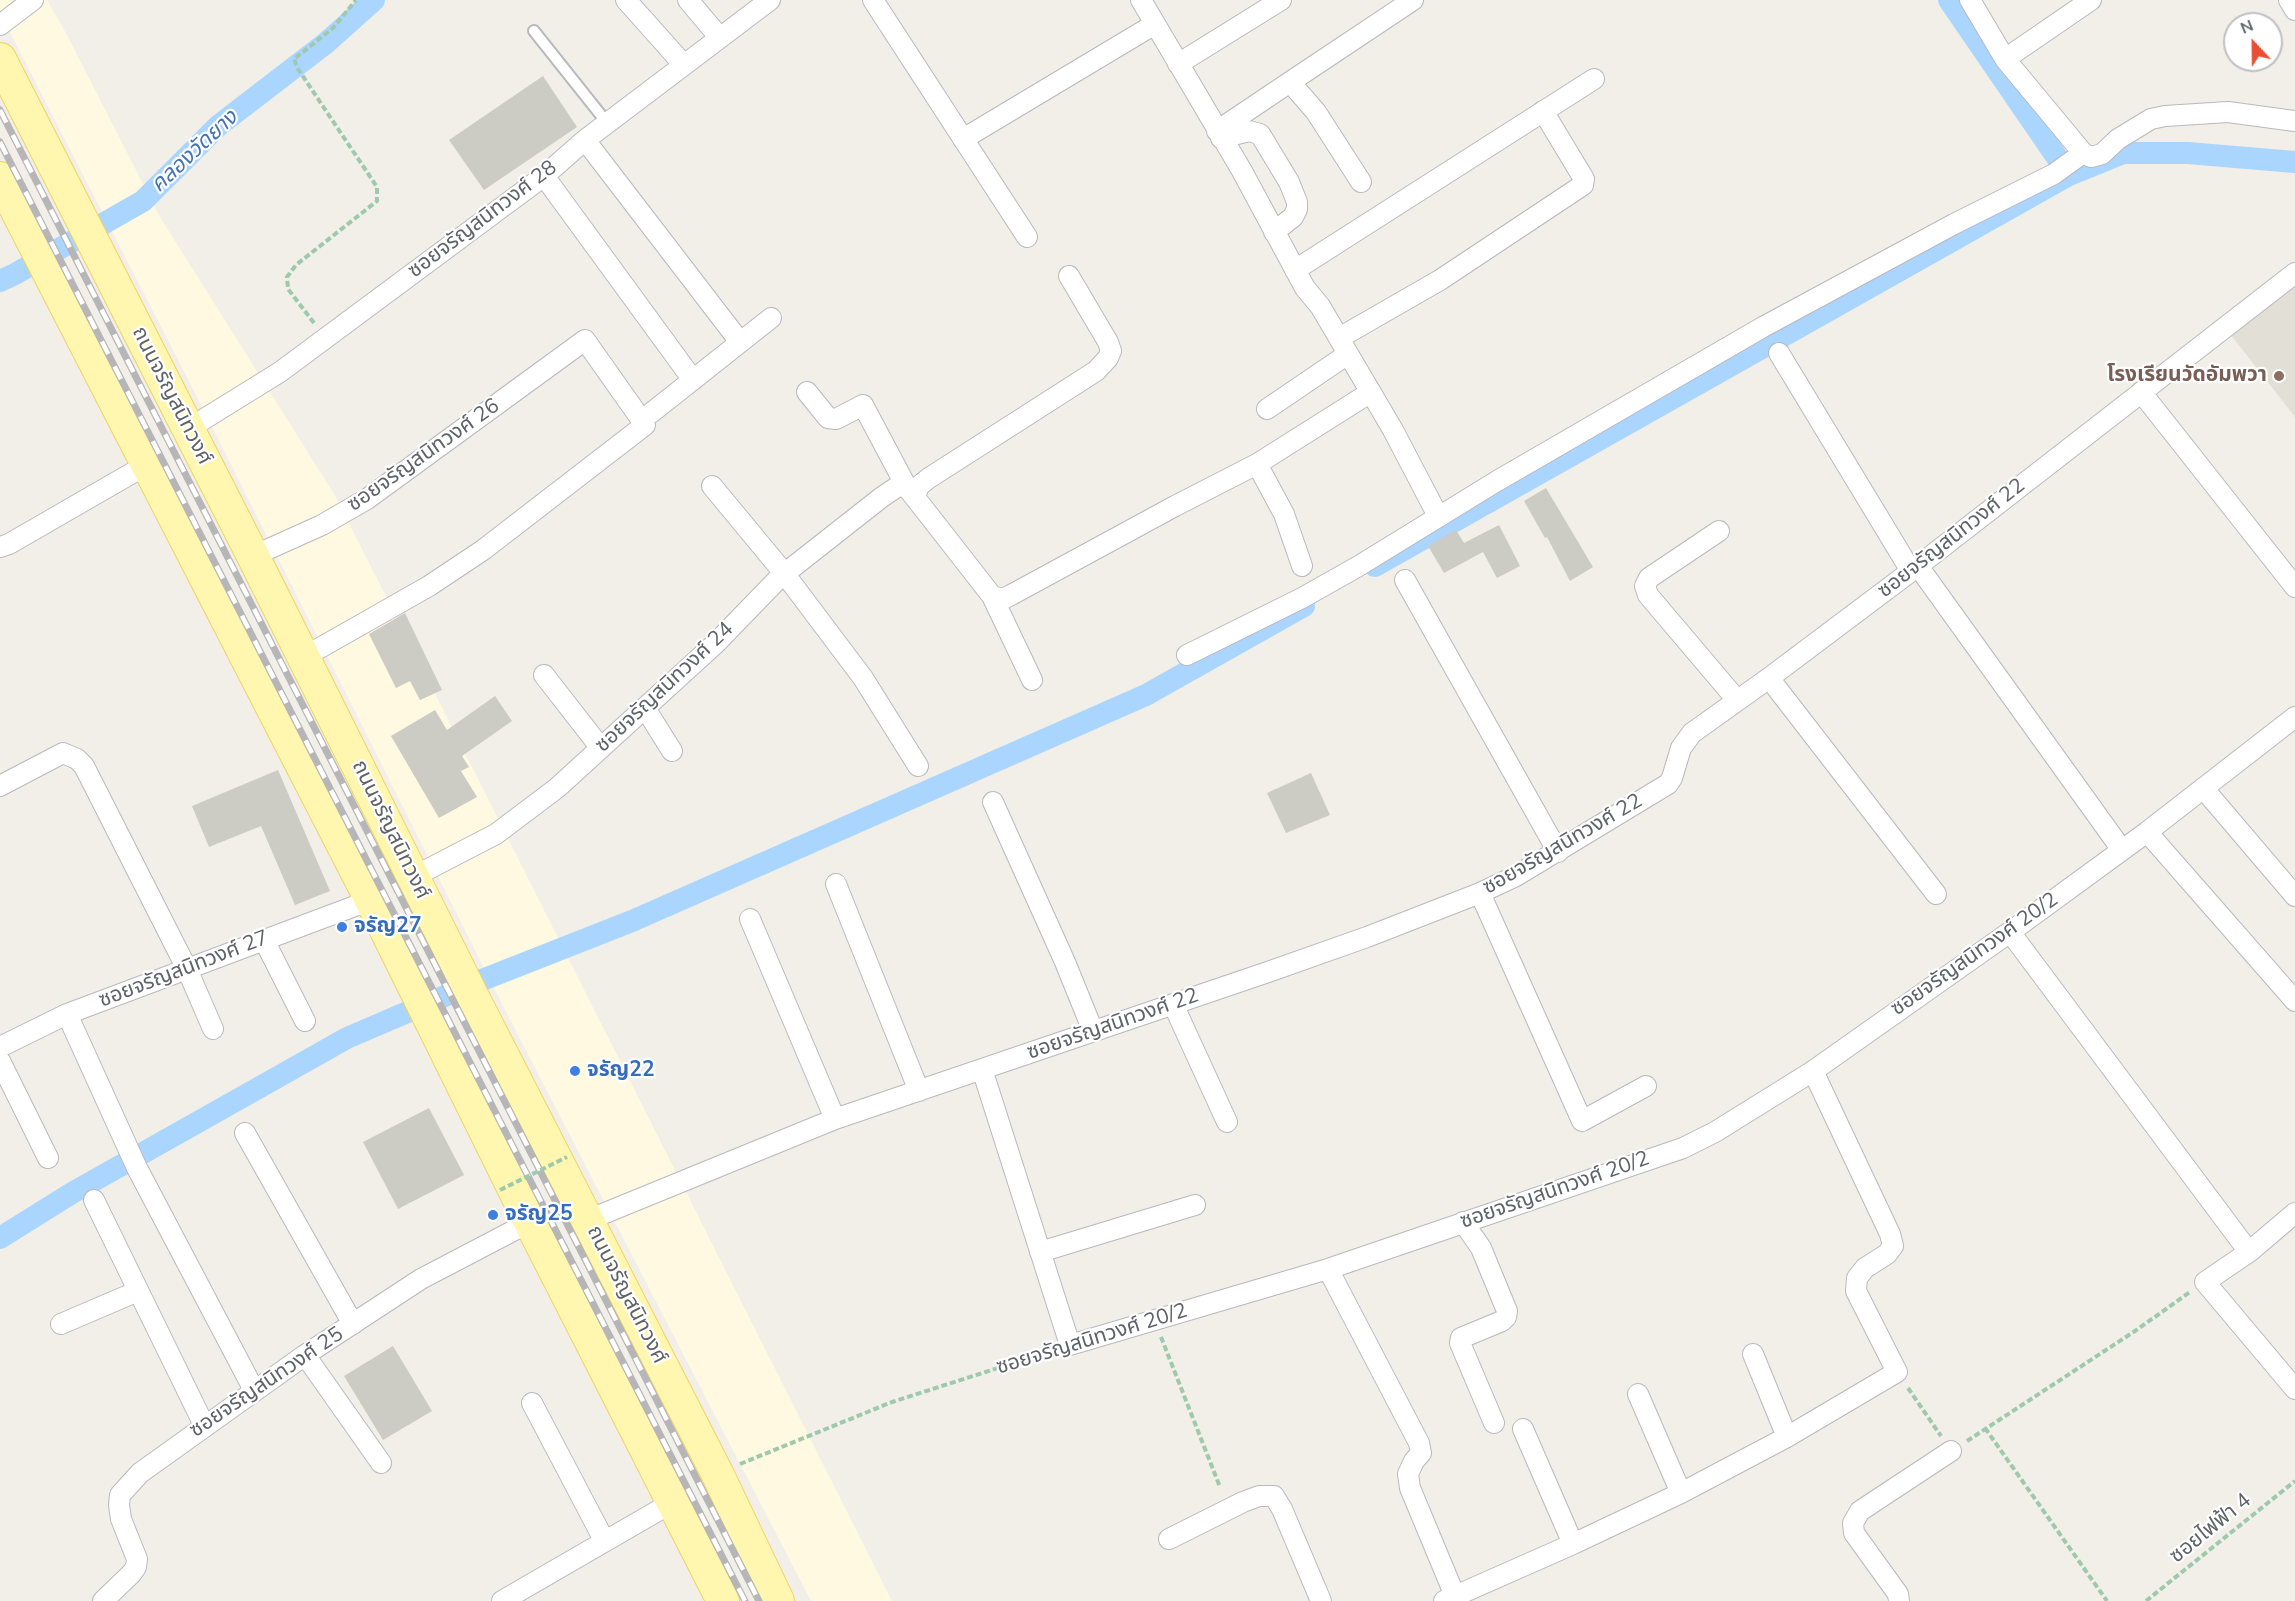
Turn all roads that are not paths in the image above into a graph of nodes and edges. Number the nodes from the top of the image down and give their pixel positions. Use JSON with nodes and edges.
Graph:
{"nodes":[{"id":1,"x":33,"y":0,"type":"edge"},
{"id":2,"x":627,"y":0,"type":"edge"},
{"id":3,"x":688,"y":0,"type":"edge"},
{"id":4,"x":770,"y":0,"type":"edge"},
{"id":5,"x":873,"y":0,"type":"edge"},
{"id":6,"x":1141,"y":0,"type":"edge"},
{"id":7,"x":1281,"y":0,"type":"edge"},
{"id":8,"x":1413,"y":0,"type":"edge"},
{"id":9,"x":1970,"y":0,"type":"edge"},
{"id":10,"x":2091,"y":0,"type":"edge"},
{"id":11,"x":2289,"y":0,"type":"edge"},
{"id":12,"x":2295,"y":10,"type":"edge"},
{"id":13,"x":1155,"y":24,"type":"junction"},
{"id":14,"x":0,"y":25,"type":"edge"},
{"id":15,"x":534,"y":31,"type":"dead end"},
{"id":16,"x":720,"y":38,"type":"junction"},
{"id":17,"x":2005,"y":59,"type":"junction"},
{"id":18,"x":1178,"y":64,"type":"junction"},
{"id":19,"x":684,"y":65,"type":"junction"},
{"id":20,"x":3,"y":66,"type":"edge"},
{"id":21,"x":1594,"y":79,"type":"dead end"},
{"id":22,"x":1290,"y":82,"type":"junction"},
{"id":23,"x":1543,"y":111,"type":"junction"},
{"id":24,"x":2295,"y":121,"type":"edge"},
{"id":25,"x":608,"y":124,"type":"junction"},
{"id":26,"x":1219,"y":134,"type":"junction"},
{"id":27,"x":963,"y":139,"type":"junction"},
{"id":28,"x":585,"y":140,"type":"junction"},
{"id":29,"x":2079,"y":157,"type":"junction"},
{"id":30,"x":544,"y":176,"type":"junction"},
{"id":31,"x":0,"y":178,"type":"edge"},
{"id":32,"x":1361,"y":183,"type":"dead end"},
{"id":33,"x":1274,"y":232,"type":"junction"},
{"id":34,"x":1027,"y":237,"type":"dead end"},
{"id":35,"x":1295,"y":270,"type":"junction"},
{"id":36,"x":2295,"y":273,"type":"edge"},
{"id":37,"x":1069,"y":276,"type":"dead end"},
{"id":38,"x":771,"y":318,"type":"dead end"},
{"id":39,"x":740,"y":342,"type":"junction"},
{"id":40,"x":1344,"y":346,"type":"junction"},
{"id":41,"x":1779,"y":353,"type":"dead end"},
{"id":42,"x":693,"y":380,"type":"junction"},
{"id":43,"x":807,"y":392,"type":"dead end"},
{"id":44,"x":1371,"y":392,"type":"junction"},
{"id":45,"x":2141,"y":392,"type":"junction"},
{"id":46,"x":1267,"y":409,"type":"dead end"},
{"id":47,"x":651,"y":413,"type":"dead end"},
{"id":48,"x":188,"y":429,"type":"junction"},
{"id":49,"x":1257,"y":464,"type":"junction"},
{"id":50,"x":146,"y":465,"type":"junction"},
{"id":51,"x":712,"y":486,"type":"dead end"},
{"id":52,"x":910,"y":491,"type":"junction"},
{"id":53,"x":1438,"y":516,"type":"junction"},
{"id":54,"x":1719,"y":531,"type":"dead end"},
{"id":55,"x":0,"y":547,"type":"edge"},
{"id":56,"x":253,"y":556,"type":"junction"},
{"id":57,"x":1302,"y":566,"type":"dead end"},
{"id":58,"x":1915,"y":569,"type":"junction"},
{"id":59,"x":784,"y":573,"type":"junction"},
{"id":60,"x":1405,"y":580,"type":"dead end"},
{"id":61,"x":2295,"y":587,"type":"edge"},
{"id":62,"x":992,"y":596,"type":"junction"},
{"id":63,"x":1187,"y":655,"type":"dead end"},
{"id":64,"x":304,"y":657,"type":"junction"},
{"id":65,"x":544,"y":675,"type":"dead end"},
{"id":66,"x":1769,"y":678,"type":"junction"},
{"id":67,"x":1032,"y":680,"type":"dead end"},
{"id":68,"x":1737,"y":700,"type":"junction"},
{"id":69,"x":645,"y":708,"type":"junction"},
{"id":70,"x":2295,"y":717,"type":"edge"},
{"id":71,"x":600,"y":747,"type":"junction"},
{"id":72,"x":672,"y":751,"type":"dead end"},
{"id":73,"x":918,"y":766,"type":"dead end"},
{"id":74,"x":0,"y":786,"type":"edge"},
{"id":75,"x":2203,"y":788,"type":"junction"},
{"id":76,"x":993,"y":802,"type":"dead end"},
{"id":77,"x":2147,"y":832,"type":"junction"},
{"id":78,"x":2122,"y":850,"type":"junction"},
{"id":79,"x":1558,"y":852,"type":"junction"},
{"id":80,"x":413,"y":877,"type":"junction"},
{"id":81,"x":836,"y":884,"type":"dead end"},
{"id":82,"x":1480,"y":893,"type":"junction"},
{"id":83,"x":1936,"y":894,"type":"dead end"},
{"id":84,"x":2295,"y":896,"type":"edge"},
{"id":85,"x":371,"y":900,"type":"junction"},
{"id":86,"x":750,"y":920,"type":"dead end"},
{"id":87,"x":2010,"y":932,"type":"junction"},
{"id":88,"x":264,"y":940,"type":"junction"},
{"id":89,"x":187,"y":969,"type":"junction"},
{"id":90,"x":2295,"y":1001,"type":"edge"},
{"id":91,"x":1173,"y":1005,"type":"junction"},
{"id":92,"x":67,"y":1014,"type":"junction"},
{"id":93,"x":305,"y":1021,"type":"dead end"},
{"id":94,"x":213,"y":1029,"type":"dead end"},
{"id":95,"x":1093,"y":1030,"type":"junction"},
{"id":96,"x":0,"y":1047,"type":"edge"},
{"id":97,"x":0,"y":1061,"type":"edge"},
{"id":98,"x":982,"y":1070,"type":"junction"},
{"id":99,"x":1813,"y":1071,"type":"junction"},
{"id":100,"x":1646,"y":1086,"type":"dead end"},
{"id":101,"x":919,"y":1091,"type":"junction"},
{"id":102,"x":834,"y":1119,"type":"junction"},
{"id":103,"x":1227,"y":1122,"type":"dead end"},
{"id":104,"x":245,"y":1133,"type":"dead end"},
{"id":105,"x":48,"y":1158,"type":"dead end"},
{"id":106,"x":94,"y":1200,"type":"dead end"},
{"id":107,"x":1195,"y":1205,"type":"dead end"},
{"id":108,"x":2295,"y":1213,"type":"edge"},
{"id":109,"x":588,"y":1220,"type":"junction"},
{"id":110,"x":530,"y":1222,"type":"junction"},
{"id":111,"x":1463,"y":1222,"type":"junction"},
{"id":112,"x":1040,"y":1252,"type":"junction"},
{"id":113,"x":2249,"y":1252,"type":"junction"},
{"id":114,"x":1328,"y":1269,"type":"junction"},
{"id":115,"x":138,"y":1291,"type":"junction"},
{"id":116,"x":62,"y":1324,"type":"dead end"},
{"id":117,"x":353,"y":1324,"type":"junction"},
{"id":118,"x":1753,"y":1354,"type":"dead end"},
{"id":119,"x":305,"y":1355,"type":"junction"},
{"id":120,"x":2295,"y":1389,"type":"edge"},
{"id":121,"x":254,"y":1390,"type":"junction"},
{"id":122,"x":1638,"y":1394,"type":"dead end"},
{"id":123,"x":532,"y":1403,"type":"dead end"},
{"id":124,"x":1494,"y":1423,"type":"dead end"},
{"id":125,"x":204,"y":1425,"type":"junction"},
{"id":126,"x":1524,"y":1429,"type":"dead end"},
{"id":127,"x":1787,"y":1437,"type":"junction"},
{"id":128,"x":1951,"y":1451,"type":"road end"},
{"id":129,"x":381,"y":1463,"type":"dead end"},
{"id":130,"x":1681,"y":1493,"type":"junction"},
{"id":131,"x":673,"y":1502,"type":"junction"},
{"id":132,"x":1169,"y":1539,"type":"dead end"},
{"id":133,"x":604,"y":1540,"type":"junction"},
{"id":134,"x":1573,"y":1544,"type":"junction"},
{"id":135,"x":1449,"y":1599,"type":"edge"},
{"id":136,"x":103,"y":1601,"type":"edge"},
{"id":137,"x":502,"y":1601,"type":"edge"},
{"id":138,"x":723,"y":1601,"type":"edge"},
{"id":139,"x":778,"y":1601,"type":"edge"},
{"id":140,"x":1322,"y":1601,"type":"edge"},
{"id":141,"x":1899,"y":1601,"type":"edge"}],
"edges":[{"from":1,"to":14,"type":"street"},
{"from":2,"to":19,"type":"street"},
{"from":3,"to":16,"type":"street"},
{"from":4,"to":16,"type":"street","name":"ซอยจรัญสนิทวงศ์ 28"},
{"from":5,"to":27,"type":"street"},
{"from":6,"to":13,"type":"street"},
{"from":7,"to":18,"type":"street"},
{"from":8,"to":22,"type":"street"},
{"from":9,"to":17,"type":"street"},
{"from":10,"to":17,"type":"street"},
{"from":11,"to":12,"type":"street"},
{"from":13,"to":18,"type":"street"},
{"from":13,"to":27,"type":"street"},
{"from":15,"to":25,"type":"lane"},
{"from":16,"to":19,"type":"street","name":"ซอยจรัญสนิทวงศ์ 28"},
{"from":17,"to":29,"type":"street"},
{"from":18,"to":26,"type":"street"},
{"from":19,"to":25,"type":"street","name":"ซอยจรัญสนิทวงศ์ 28"},
{"from":20,"to":48,"type":"main road","name":"ถนนจรัญสนิทวงศ์"},
{"from":21,"to":23,"type":"street"},
{"from":22,"to":26,"type":"street"},
{"from":22,"to":32,"type":"street"},
{"from":23,"to":35,"type":"street"},
{"from":23,"to":40,"type":"street"},
{"from":24,"to":29,"type":"street"},
{"from":25,"to":28,"type":"street","name":"ซอยจรัญสนิทวงศ์ 28"},
{"from":26,"to":33,"type":"street"},
{"from":26,"to":33,"type":"street"},
{"from":27,"to":34,"type":"street"},
{"from":28,"to":30,"type":"street","name":"ซอยจรัญสนิทวงศ์ 28"},
{"from":28,"to":39,"type":"street"},
{"from":29,"to":53,"type":"street"},
{"from":30,"to":42,"type":"street"},
{"from":30,"to":48,"type":"street","name":"ซอยจรัญสนิทวงศ์ 28"},
{"from":31,"to":50,"type":"main road"},
{"from":33,"to":35,"type":"street"},
{"from":35,"to":40,"type":"street"},
{"from":36,"to":45,"type":"street","name":"ซอยจรัญสนิทวงศ์ 22"},
{"from":37,"to":52,"type":"street"},
{"from":38,"to":39,"type":"street"},
{"from":39,"to":42,"type":"street"},
{"from":40,"to":44,"type":"street"},
{"from":40,"to":46,"type":"street"},
{"from":41,"to":58,"type":"street"},
{"from":42,"to":47,"type":"street"},
{"from":43,"to":52,"type":"street"},
{"from":44,"to":49,"type":"street"},
{"from":44,"to":53,"type":"street"},
{"from":45,"to":58,"type":"street","name":"ซอยจรัญสนิทวงศ์ 22"},
{"from":45,"to":61,"type":"street"},
{"from":48,"to":56,"type":"main road","name":"ถนนจรัญสนิทวงศ์"},
{"from":49,"to":57,"type":"street"},
{"from":49,"to":62,"type":"street"},
{"from":50,"to":55,"type":"street"},
{"from":50,"to":85,"type":"main road"},
{"from":51,"to":59,"type":"street"},
{"from":52,"to":59,"type":"street","name":"ซอยจรัญสนิทวงศ์ 24"},
{"from":52,"to":62,"type":"street"},
{"from":53,"to":63,"type":"street"},
{"from":54,"to":68,"type":"street"},
{"from":56,"to":64,"type":"main road","name":"ถนนจรัญสนิทวงศ์"},
{"from":56,"to":64,"type":"street","name":"ซอยจรัญสนิทวงศ์ 26"},
{"from":58,"to":66,"type":"street","name":"ซอยจรัญสนิทวงศ์ 22"},
{"from":58,"to":78,"type":"street"},
{"from":59,"to":69,"type":"street","name":"ซอยจรัญสนิทวงศ์ 24"},
{"from":59,"to":73,"type":"street"},
{"from":60,"to":79,"type":"street"},
{"from":62,"to":67,"type":"street"},
{"from":64,"to":80,"type":"main road","name":"ถนนจรัญสนิทวงศ์"},
{"from":65,"to":71,"type":"street"},
{"from":66,"to":68,"type":"street","name":"ซอยจรัญสนิทวงศ์ 22"},
{"from":66,"to":83,"type":"street"},
{"from":68,"to":79,"type":"street","name":"ซอยจรัญสนิทวงศ์ 22"},
{"from":69,"to":71,"type":"street","name":"ซอยจรัญสนิทวงศ์ 24"},
{"from":69,"to":72,"type":"street"},
{"from":70,"to":75,"type":"street","name":"ซอยจรัญสนิทวงศ์ 20/2"},
{"from":71,"to":80,"type":"street","name":"ซอยจรัญสนิทวงศ์ 24"},
{"from":74,"to":89,"type":"street"},
{"from":75,"to":77,"type":"street","name":"ซอยจรัญสนิทวงศ์ 20/2"},
{"from":75,"to":84,"type":"street"},
{"from":76,"to":95,"type":"street"},
{"from":77,"to":78,"type":"street","name":"ซอยจรัญสนิทวงศ์ 20/2"},
{"from":77,"to":90,"type":"street"},
{"from":78,"to":87,"type":"street","name":"ซอยจรัญสนิทวงศ์ 20/2"},
{"from":79,"to":82,"type":"street","name":"ซอยจรัญสนิทวงศ์ 22"},
{"from":80,"to":109,"type":"main road","name":"ถนนจรัญสนิทวงศ์"},
{"from":81,"to":101,"type":"street"},
{"from":82,"to":91,"type":"street","name":"ซอยจรัญสนิทวงศ์ 22"},
{"from":82,"to":100,"type":"street"},
{"from":85,"to":88,"type":"street","name":"ซอยจรัญสนิทวงศ์ 27"},
{"from":85,"to":110,"type":"main road"},
{"from":86,"to":102,"type":"street"},
{"from":87,"to":99,"type":"street","name":"ซอยจรัญสนิทวงศ์ 20/2"},
{"from":87,"to":113,"type":"street"},
{"from":88,"to":89,"type":"street","name":"ซอยจรัญสนิทวงศ์ 27"},
{"from":88,"to":93,"type":"street"},
{"from":89,"to":92,"type":"street","name":"ซอยจรัญสนิทวงศ์ 27"},
{"from":89,"to":94,"type":"street"},
{"from":91,"to":95,"type":"street","name":"ซอยจรัญสนิทวงศ์ 22"},
{"from":91,"to":103,"type":"street"},
{"from":92,"to":96,"type":"street","name":"ซอยจรัญสนิทวงศ์ 27"},
{"from":92,"to":121,"type":"street"},
{"from":95,"to":98,"type":"street","name":"ซอยจรัญสนิทวงศ์ 22"},
{"from":97,"to":105,"type":"street"},
{"from":98,"to":101,"type":"street","name":"ซอยจรัญสนิทวงศ์ 22"},
{"from":98,"to":112,"type":"street"},
{"from":99,"to":111,"type":"street","name":"ซอยจรัญสนิทวงศ์ 20/2"},
{"from":99,"to":127,"type":"street"},
{"from":101,"to":102,"type":"street","name":"ซอยจรัญสนิทวงศ์ 22"},
{"from":102,"to":109,"type":"street","name":"ซอยจรัญสนิทวงศ์ 22"},
{"from":104,"to":117,"type":"street"},
{"from":106,"to":115,"type":"street"},
{"from":107,"to":112,"type":"street"},
{"from":108,"to":113,"type":"street"},
{"from":109,"to":139,"type":"main road","name":"ถนนจรัญสนิทวงศ์"},
{"from":110,"to":117,"type":"street","name":"ซอยจรัญสนิทวงศ์ 25"},
{"from":110,"to":131,"type":"main road"},
{"from":111,"to":114,"type":"street","name":"ซอยจรัญสนิทวงศ์ 20/2"},
{"from":111,"to":124,"type":"street"},
{"from":112,"to":114,"type":"street","name":"ซอยจรัญสนิทวงศ์ 20/2"},
{"from":113,"to":120,"type":"street"},
{"from":114,"to":135,"type":"street"},
{"from":115,"to":116,"type":"street"},
{"from":115,"to":125,"type":"street"},
{"from":117,"to":119,"type":"street","name":"ซอยจรัญสนิทวงศ์ 25"},
{"from":118,"to":127,"type":"street"},
{"from":119,"to":121,"type":"street","name":"ซอยจรัญสนิทวงศ์ 25"},
{"from":119,"to":129,"type":"street"},
{"from":121,"to":125,"type":"street","name":"ซอยจรัญสนิทวงศ์ 25"},
{"from":122,"to":130,"type":"street"},
{"from":123,"to":133,"type":"street"},
{"from":125,"to":136,"type":"street","name":"ซอยจรัญสนิทวงศ์ 25"},
{"from":126,"to":134,"type":"street"},
{"from":127,"to":130,"type":"street"},
{"from":128,"to":141,"type":"street"},
{"from":130,"to":134,"type":"street"},
{"from":131,"to":133,"type":"street"},
{"from":131,"to":138,"type":"main road"},
{"from":132,"to":140,"type":"street"},
{"from":133,"to":137,"type":"street"},
{"from":134,"to":135,"type":"street"}]}
